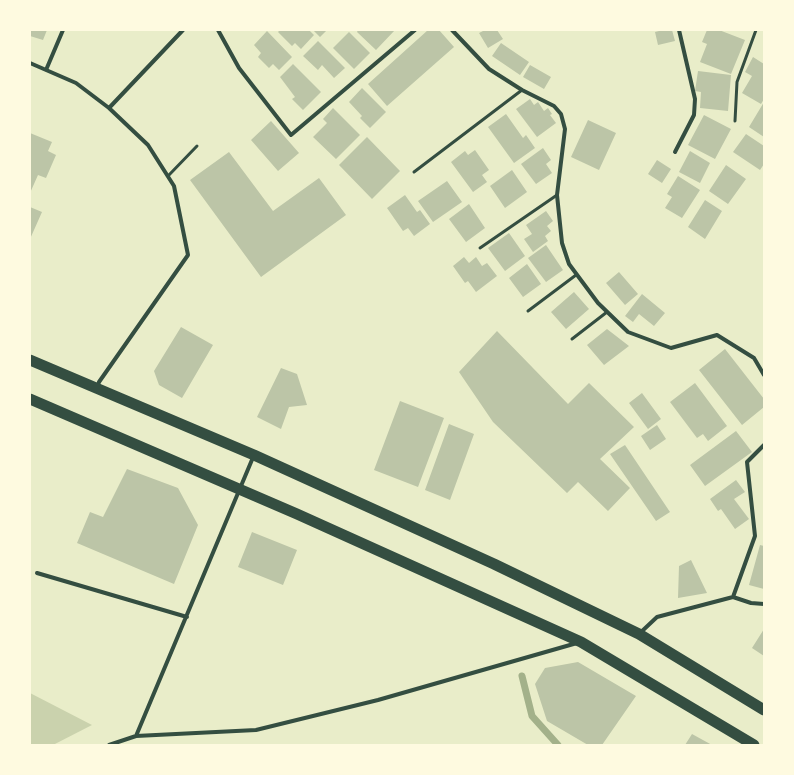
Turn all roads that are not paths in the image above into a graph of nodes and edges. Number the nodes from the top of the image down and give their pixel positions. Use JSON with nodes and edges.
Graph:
{"nodes":[{"id":1,"x":63,"y":30,"type":"edge"},
{"id":2,"x":183,"y":30,"type":"edge"},
{"id":3,"x":218,"y":30,"type":"edge"},
{"id":4,"x":415,"y":30,"type":"edge"},
{"id":5,"x":452,"y":30,"type":"edge"},
{"id":6,"x":679,"y":30,"type":"edge"},
{"id":7,"x":756,"y":30,"type":"edge"},
{"id":8,"x":30,"y":63,"type":"edge"},
{"id":9,"x":46,"y":70,"type":"junction"},
{"id":10,"x":522,"y":90,"type":"junction"},
{"id":11,"x":109,"y":108,"type":"junction"},
{"id":12,"x":735,"y":121,"type":"dead end"},
{"id":13,"x":198,"y":146,"type":"dead end"},
{"id":14,"x":675,"y":152,"type":"dead end"},
{"id":15,"x":414,"y":172,"type":"dead end"},
{"id":16,"x":168,"y":176,"type":"junction"},
{"id":17,"x":557,"y":195,"type":"junction"},
{"id":18,"x":480,"y":248,"type":"dead end"},
{"id":19,"x":576,"y":275,"type":"junction"},
{"id":20,"x":528,"y":311,"type":"dead end"},
{"id":21,"x":607,"y":312,"type":"junction"},
{"id":22,"x":572,"y":339,"type":"dead end"},
{"id":23,"x":30,"y":360,"type":"edge"},
{"id":24,"x":764,"y":375,"type":"edge"},
{"id":25,"x":96,"y":388,"type":"junction"},
{"id":26,"x":30,"y":399,"type":"edge"},
{"id":27,"x":764,"y":445,"type":"edge"},
{"id":28,"x":254,"y":455,"type":"junction"},
{"id":29,"x":240,"y":490,"type":"junction"},
{"id":30,"x":37,"y":573,"type":"dead end"},
{"id":31,"x":733,"y":597,"type":"junction"},
{"id":32,"x":764,"y":604,"type":"edge"},
{"id":33,"x":187,"y":617,"type":"junction"},
{"id":34,"x":639,"y":634,"type":"junction"},
{"id":35,"x":581,"y":642,"type":"junction"},
{"id":36,"x":764,"y":710,"type":"edge"},
{"id":37,"x":136,"y":736,"type":"junction"},
{"id":38,"x":109,"y":745,"type":"edge"},
{"id":39,"x":754,"y":745,"type":"edge"}],
"edges":[{"from":1,"to":9,"type":"street"},
{"from":2,"to":11,"type":"street"},
{"from":3,"to":4,"type":"street"},
{"from":5,"to":10,"type":"street"},
{"from":6,"to":14,"type":"street"},
{"from":7,"to":12,"type":"lane"},
{"from":8,"to":9,"type":"street"},
{"from":9,"to":11,"type":"street"},
{"from":10,"to":15,"type":"lane"},
{"from":10,"to":17,"type":"street"},
{"from":11,"to":16,"type":"street"},
{"from":13,"to":16,"type":"lane"},
{"from":16,"to":25,"type":"street"},
{"from":17,"to":18,"type":"lane"},
{"from":17,"to":19,"type":"street"},
{"from":19,"to":20,"type":"lane"},
{"from":19,"to":21,"type":"street"},
{"from":21,"to":22,"type":"lane"},
{"from":21,"to":24,"type":"street"},
{"from":23,"to":25,"type":"highway"},
{"from":25,"to":28,"type":"highway"},
{"from":26,"to":29,"type":"highway"},
{"from":27,"to":31,"type":"street"},
{"from":28,"to":29,"type":"street"},
{"from":28,"to":34,"type":"highway"},
{"from":29,"to":33,"type":"street"},
{"from":29,"to":35,"type":"highway"},
{"from":30,"to":33,"type":"street"},
{"from":31,"to":32,"type":"street"},
{"from":31,"to":34,"type":"street"},
{"from":33,"to":37,"type":"street"},
{"from":34,"to":36,"type":"highway"},
{"from":35,"to":37,"type":"street"},
{"from":35,"to":39,"type":"highway"},
{"from":37,"to":38,"type":"street"}]}
